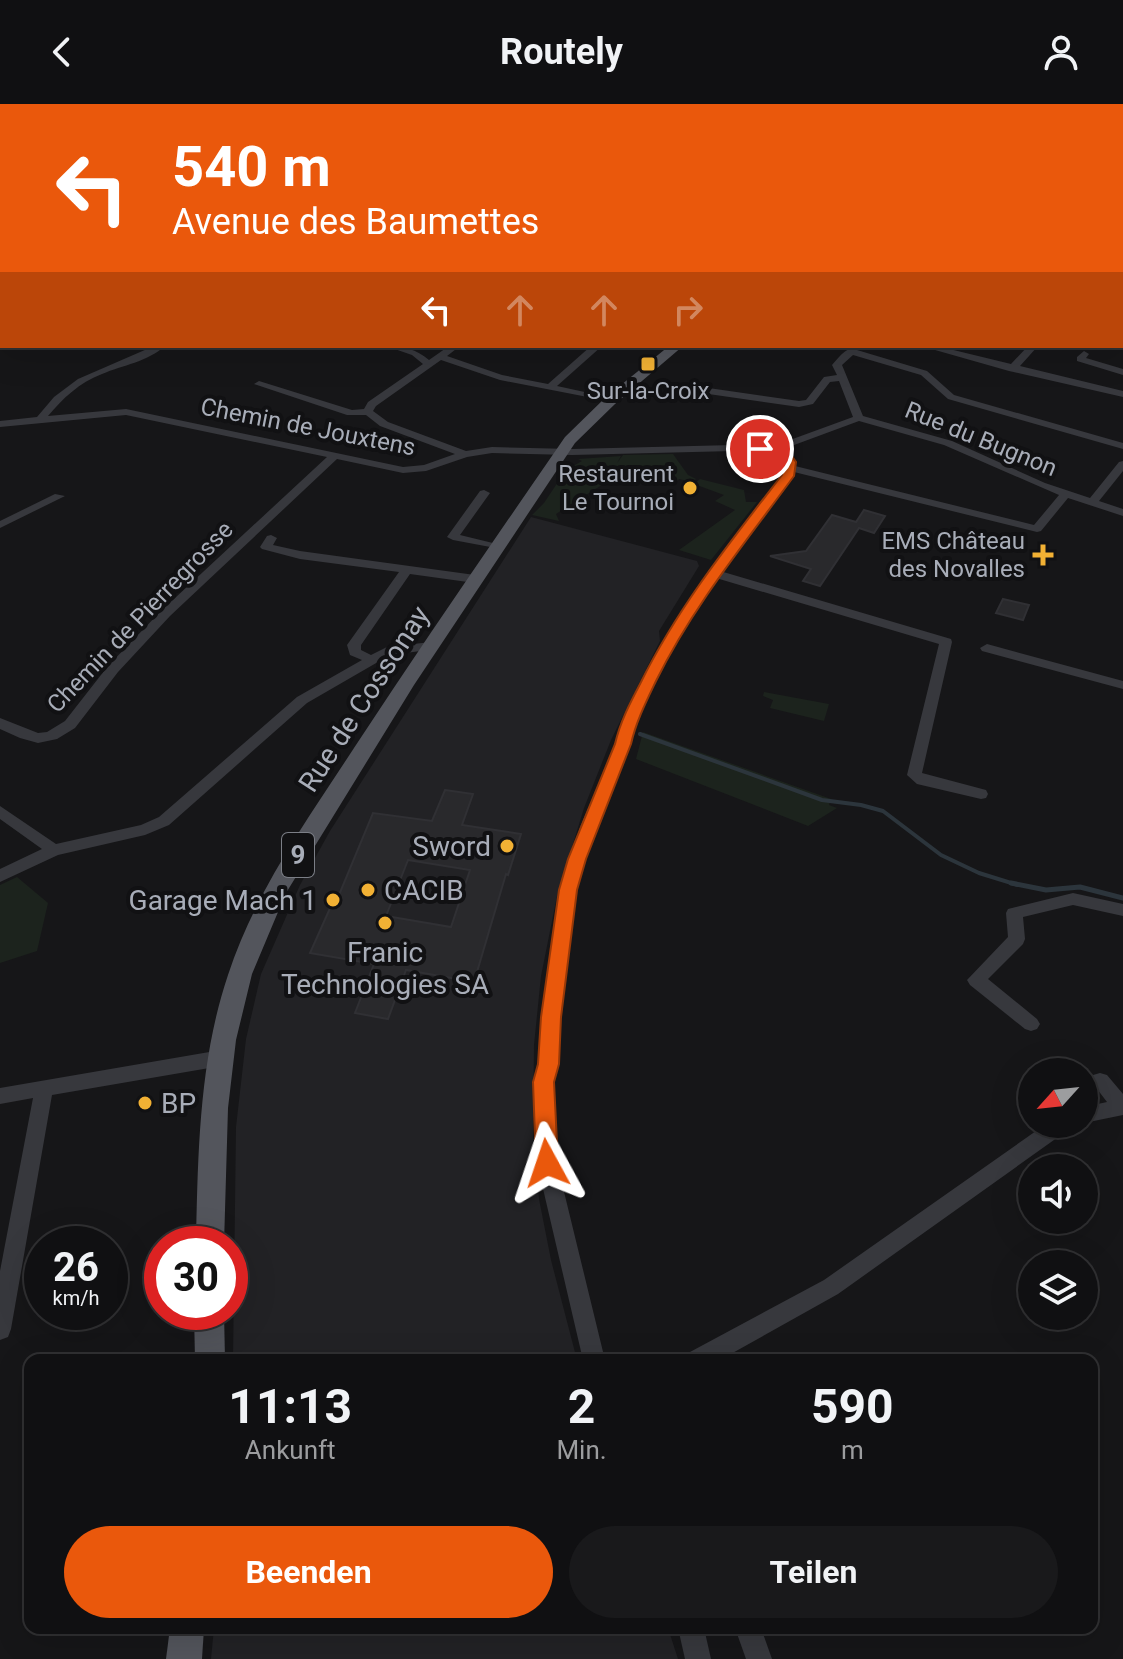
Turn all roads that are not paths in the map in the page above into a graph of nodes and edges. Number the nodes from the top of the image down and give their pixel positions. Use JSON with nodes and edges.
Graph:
{"nodes":[{"id":1,"x":157,"y":348,"type":"edge"},
{"id":2,"x":398,"y":348,"type":"edge"},
{"id":3,"x":452,"y":348,"type":"edge"},
{"id":4,"x":595,"y":348,"type":"edge"},
{"id":5,"x":675,"y":348,"type":"edge"},
{"id":6,"x":853,"y":348,"type":"edge"},
{"id":7,"x":933,"y":348,"type":"edge"},
{"id":8,"x":1031,"y":348,"type":"edge"},
{"id":9,"x":1084,"y":354,"type":"dead end"},
{"id":10,"x":440,"y":357,"type":"junction"},
{"id":11,"x":428,"y":364,"type":"junction"},
{"id":12,"x":1012,"y":369,"type":"junction"},
{"id":13,"x":1123,"y":372,"type":"edge"},
{"id":14,"x":841,"y":378,"type":"junction"},
{"id":15,"x":259,"y":384,"type":"dead end"},
{"id":16,"x":660,"y":384,"type":"dead end"},
{"id":17,"x":550,"y":387,"type":"junction"},
{"id":18,"x":1123,"y":394,"type":"edge"},
{"id":19,"x":600,"y":398,"type":"dead end"},
{"id":20,"x":368,"y":412,"type":"junction"},
{"id":21,"x":859,"y":418,"type":"junction"},
{"id":22,"x":40,"y":420,"type":"junction"},
{"id":23,"x":0,"y":424,"type":"edge"},
{"id":24,"x":581,"y":429,"type":"junction"},
{"id":25,"x":1123,"y":446,"type":"edge"},
{"id":26,"x":780,"y":447,"type":"junction"},
{"id":27,"x":615,"y":451,"type":"junction"},
{"id":28,"x":562,"y":452,"type":"junction"},
{"id":29,"x":465,"y":454,"type":"junction"},
{"id":30,"x":335,"y":456,"type":"junction"},
{"id":31,"x":1123,"y":464,"type":"edge"},
{"id":32,"x":791,"y":468,"type":"junction"},
{"id":33,"x":484,"y":493,"type":"dead end"},
{"id":34,"x":1065,"y":494,"type":"junction"},
{"id":35,"x":59,"y":496,"type":"dead end"},
{"id":36,"x":1092,"y":503,"type":"junction"},
{"id":37,"x":1123,"y":513,"type":"edge"},
{"id":38,"x":0,"y":525,"type":"edge"},
{"id":39,"x":271,"y":538,"type":"dead end"},
{"id":40,"x":497,"y":547,"type":"junction"},
{"id":41,"x":407,"y":569,"type":"junction"},
{"id":42,"x":713,"y":573,"type":"junction"},
{"id":43,"x":475,"y":579,"type":"junction"},
{"id":44,"x":431,"y":646,"type":"junction"},
{"id":45,"x":987,"y":648,"type":"dead end"},
{"id":46,"x":370,"y":659,"type":"junction"},
{"id":47,"x":1123,"y":685,"type":"edge"},
{"id":48,"x":0,"y":723,"type":"edge"},
{"id":49,"x":981,"y":794,"type":"dead end"},
{"id":50,"x":0,"y":811,"type":"edge"},
{"id":51,"x":54,"y":850,"type":"junction"},
{"id":52,"x":0,"y":876,"type":"edge"},
{"id":53,"x":1123,"y":910,"type":"edge"},
{"id":54,"x":1031,"y":1024,"type":"dead end"},
{"id":55,"x":221,"y":1058,"type":"junction"},
{"id":56,"x":1100,"y":1081,"type":"dead end"},
{"id":57,"x":44,"y":1087,"type":"junction"},
{"id":58,"x":0,"y":1096,"type":"edge"},
{"id":59,"x":1122,"y":1106,"type":"edge"},
{"id":60,"x":1098,"y":1112,"type":"edge"},
{"id":61,"x":1041,"y":1138,"type":"edge"},
{"id":62,"x":211,"y":1226,"type":"edge"},
{"id":63,"x":0,"y":1329,"type":"edge"},
{"id":64,"x":209,"y":1330,"type":"edge"},
{"id":65,"x":210,"y":1354,"type":"edge"},
{"id":66,"x":593,"y":1354,"type":"edge"},
{"id":67,"x":709,"y":1354,"type":"edge"},
{"id":68,"x":186,"y":1634,"type":"edge"},
{"id":69,"x":692,"y":1634,"type":"edge"},
{"id":70,"x":750,"y":1634,"type":"edge"},
{"id":71,"x":184,"y":1659,"type":"edge"},
{"id":72,"x":698,"y":1659,"type":"edge"},
{"id":73,"x":759,"y":1659,"type":"edge"}],
"edges":[{"from":1,"to":22,"type":"street"},
{"from":2,"to":11,"type":"street"},
{"from":3,"to":10,"type":"street"},
{"from":4,"to":17,"type":"street"},
{"from":5,"to":24,"type":"main road","name":"Rue de Cossonay","number":"9"},
{"from":6,"to":14,"type":"street"},
{"from":6,"to":25,"type":"street"},
{"from":7,"to":12,"type":"street"},
{"from":8,"to":12,"type":"street"},
{"from":9,"to":13,"type":"street"},
{"from":10,"to":11,"type":"street"},
{"from":10,"to":17,"type":"street"},
{"from":11,"to":20,"type":"street"},
{"from":12,"to":18,"type":"street"},
{"from":14,"to":16,"type":"street"},
{"from":14,"to":21,"type":"street","name":"Rue du Bugnon"},
{"from":15,"to":20,"type":"street"},
{"from":17,"to":19,"type":"street"},
{"from":20,"to":29,"type":"street"},
{"from":21,"to":26,"type":"street","name":"Chemin de Jouxtens"},
{"from":21,"to":34,"type":"street","name":"Rue du Bugnon"},
{"from":22,"to":23,"type":"street","name":"Chemin de Jouxtens"},
{"from":22,"to":30,"type":"street","name":"Chemin de Jouxtens"},
{"from":24,"to":27,"type":"street","name":"Chemin de Jouxtens"},
{"from":24,"to":28,"type":"main road","name":"Rue de Cossonay","number":"9"},
{"from":26,"to":27,"type":"street","name":"Chemin de Jouxtens"},
{"from":26,"to":32,"type":"street"},
{"from":27,"to":28,"type":"street","name":"Chemin de Jouxtens"},
{"from":28,"to":29,"type":"street","name":"Chemin de Jouxtens"},
{"from":28,"to":40,"type":"main road","name":"Rue de Cossonay","number":"9"},
{"from":29,"to":30,"type":"street","name":"Chemin de Jouxtens"},
{"from":30,"to":48,"type":"street","name":"Chemin de Pierregrosse"},
{"from":31,"to":36,"type":"street"},
{"from":32,"to":34,"type":"street"},
{"from":32,"to":42,"type":"street"},
{"from":33,"to":40,"type":"street"},
{"from":34,"to":36,"type":"street","name":"Rue du Bugnon"},
{"from":35,"to":38,"type":"street"},
{"from":36,"to":37,"type":"street","name":"Rue du Bugnon"},
{"from":39,"to":41,"type":"street","name":"Rue de Cossonay"},
{"from":40,"to":43,"type":"main road","name":"Rue de Cossonay","number":"9"},
{"from":41,"to":43,"type":"street","name":"Rue de Cossonay"},
{"from":41,"to":46,"type":"street","name":"Rue de Cossonay"},
{"from":42,"to":49,"type":"street"},
{"from":42,"to":66,"type":"street"},
{"from":43,"to":44,"type":"main road","name":"Rue de Cossonay","number":"9"},
{"from":44,"to":46,"type":"street"},
{"from":44,"to":55,"type":"main road","name":"Rue de Cossonay","number":"9"},
{"from":45,"to":47,"type":"street"},
{"from":46,"to":51,"type":"street"},
{"from":50,"to":51,"type":"street"},
{"from":51,"to":52,"type":"street"},
{"from":53,"to":54,"type":"street"},
{"from":55,"to":57,"type":"street"},
{"from":55,"to":62,"type":"main road","number":"9"},
{"from":56,"to":59,"type":"street"},
{"from":57,"to":58,"type":"street"},
{"from":57,"to":63,"type":"street"},
{"from":59,"to":60,"type":"street"},
{"from":61,"to":67,"type":"street"},
{"from":64,"to":65,"type":"main road"},
{"from":68,"to":71,"type":"main road"},
{"from":69,"to":72,"type":"street"},
{"from":70,"to":73,"type":"street"}]}
